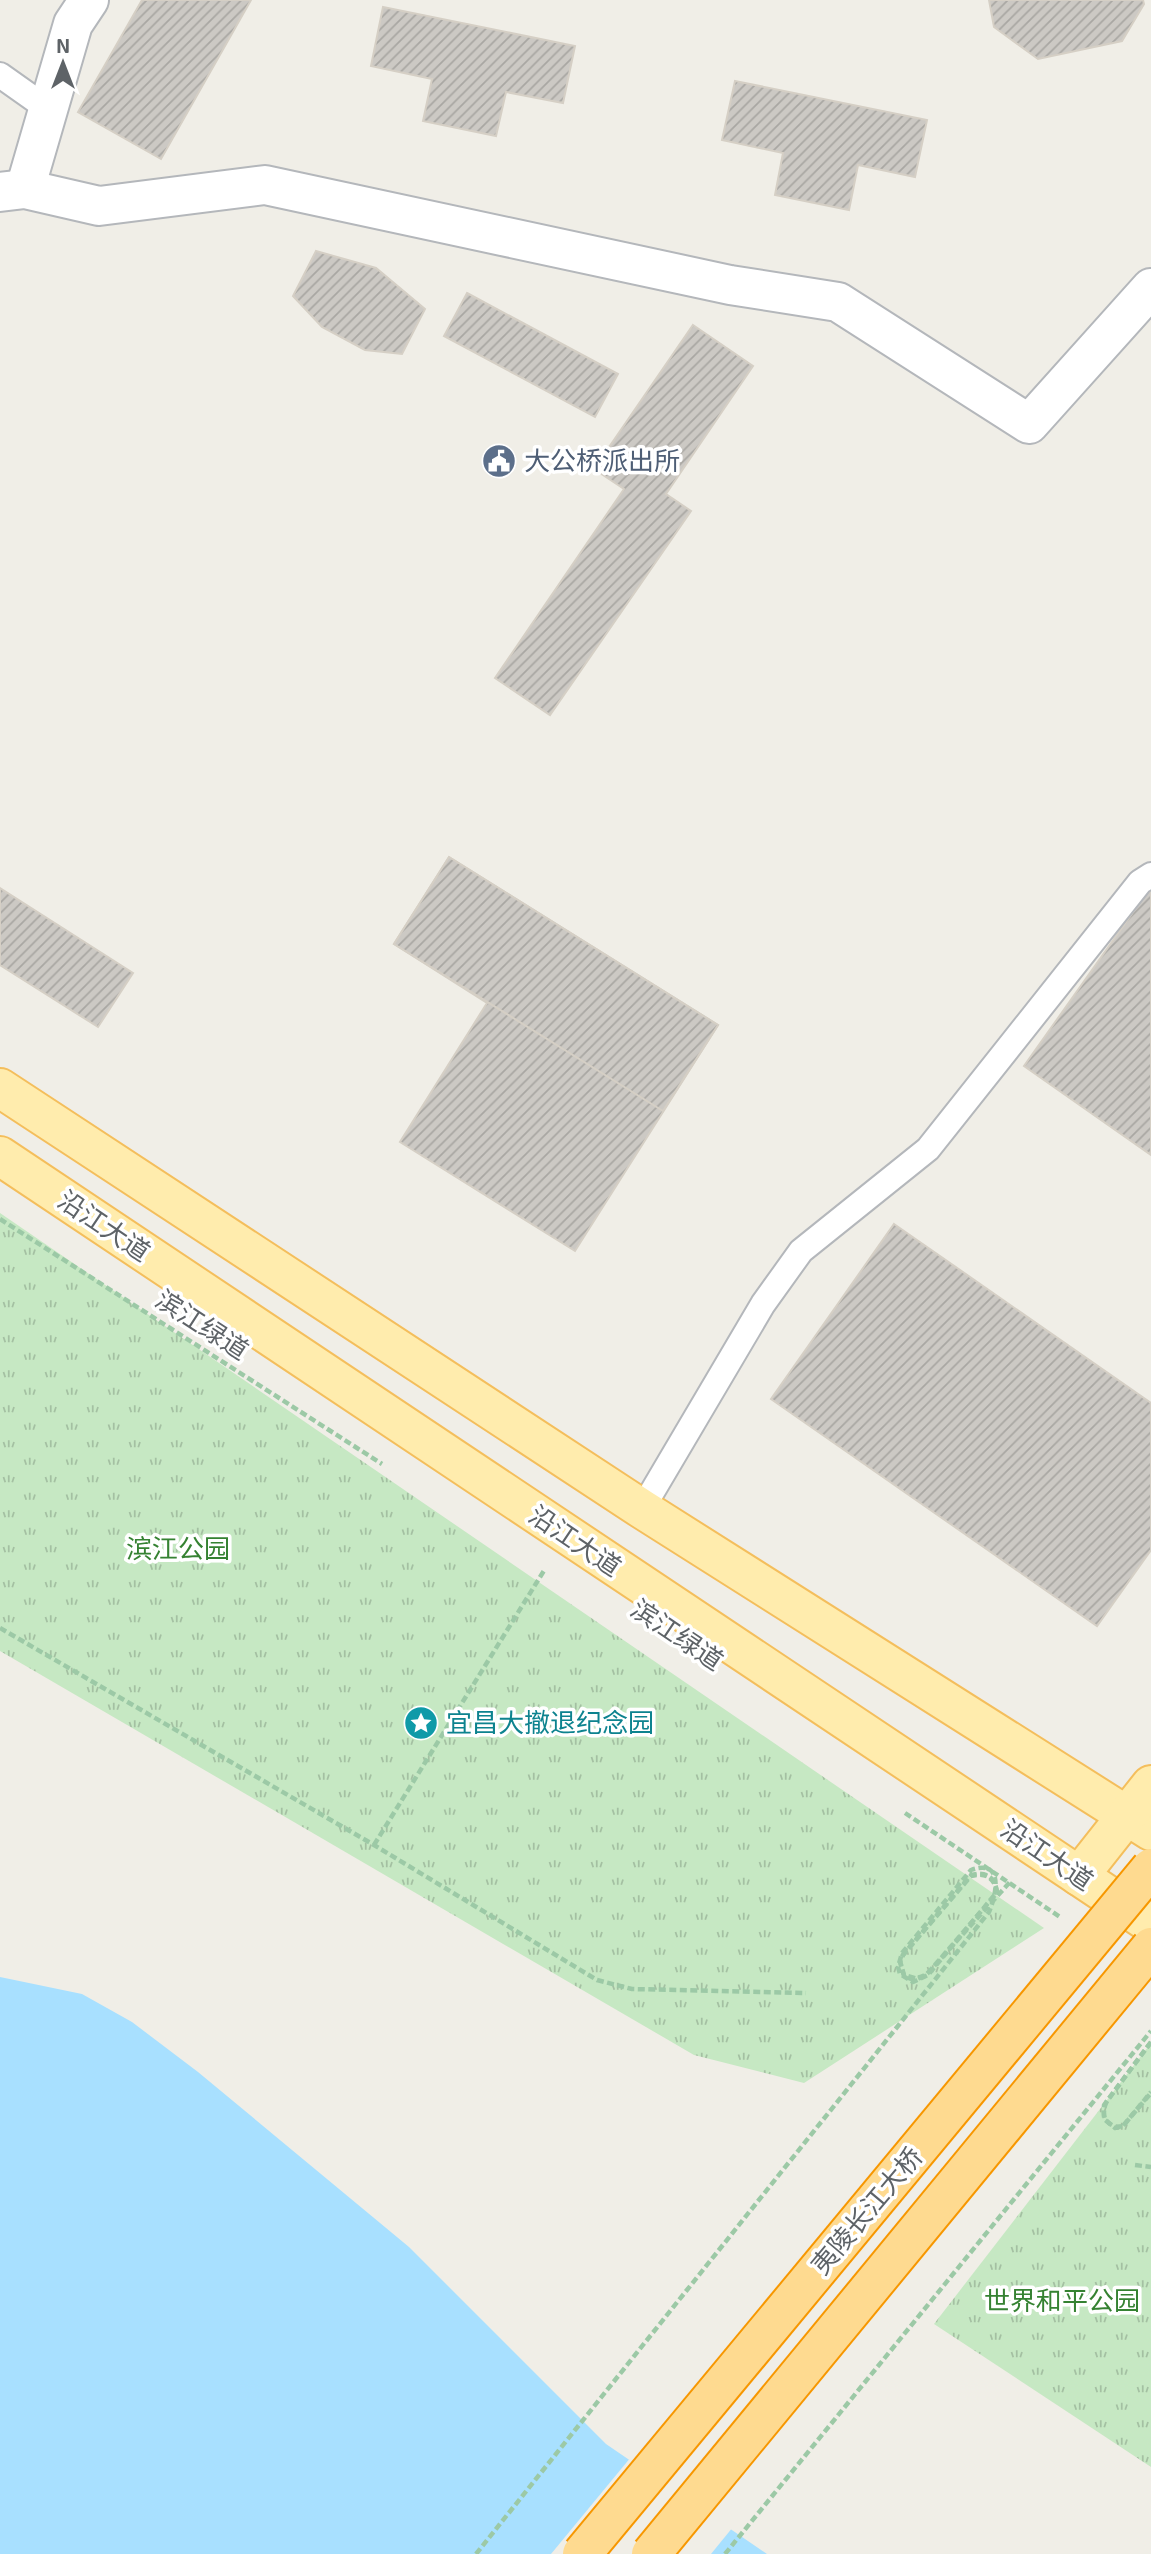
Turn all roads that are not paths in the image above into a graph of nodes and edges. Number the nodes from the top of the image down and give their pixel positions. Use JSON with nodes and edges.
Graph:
{"nodes":[{"id":1,"x":89,"y":0,"type":"edge"},
{"id":2,"x":0,"y":75,"type":"edge"},
{"id":3,"x":48,"y":109,"type":"junction"},
{"id":4,"x":12,"y":190,"type":"edge"},
{"id":5,"x":1151,"y":288,"type":"edge"},
{"id":6,"x":1151,"y":875,"type":"edge"},
{"id":7,"x":0,"y":1088,"type":"edge"},
{"id":8,"x":0,"y":1156,"type":"edge"},
{"id":9,"x":642,"y":1509,"type":"junction"},
{"id":10,"x":1151,"y":1785,"type":"edge"},
{"id":11,"x":1139,"y":1823,"type":"edge"},
{"id":12,"x":1151,"y":1868,"type":"edge"},
{"id":13,"x":1079,"y":1876,"type":"junction"},
{"id":14,"x":1151,"y":1924,"type":"edge"},
{"id":15,"x":1151,"y":1947,"type":"edge"},
{"id":16,"x":582,"y":2554,"type":"edge"},
{"id":17,"x":651,"y":2554,"type":"edge"}],
"edges":[{"from":1,"to":3,"type":"street"},
{"from":2,"to":3,"type":"lane"},
{"from":3,"to":4,"type":"street"},
{"from":4,"to":5,"type":"street"},
{"from":6,"to":9,"type":"lane"},
{"from":7,"to":9,"type":"main road"},
{"from":8,"to":13,"type":"main road","name":"沿江大道"},
{"from":9,"to":11,"type":"main road"},
{"from":10,"to":11,"type":"main road"},
{"from":11,"to":13,"type":"main road"},
{"from":12,"to":16,"type":"highway","name":"夷陵长江大桥","bridge":true},
{"from":13,"to":14,"type":"main road","name":"沿江大道"},
{"from":15,"to":17,"type":"highway","name":"夷陵长江大桥","bridge":true}]}
